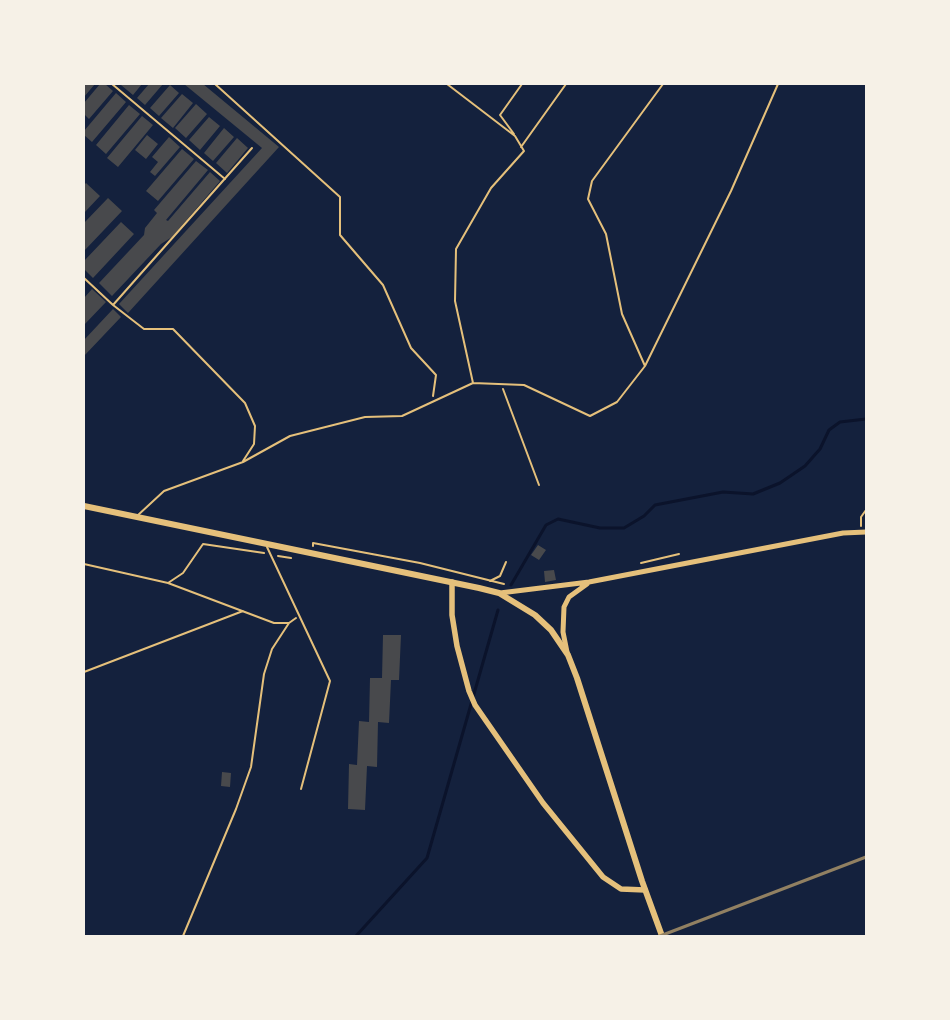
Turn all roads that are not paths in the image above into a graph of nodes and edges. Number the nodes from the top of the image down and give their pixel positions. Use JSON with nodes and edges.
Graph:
{"nodes":[{"id":1,"x":112,"y":84,"type":"edge"},
{"id":2,"x":447,"y":84,"type":"edge"},
{"id":3,"x":522,"y":84,"type":"edge"},
{"id":4,"x":566,"y":84,"type":"edge"},
{"id":5,"x":663,"y":84,"type":"edge"},
{"id":6,"x":778,"y":84,"type":"edge"},
{"id":7,"x":515,"y":136,"type":"junction"},
{"id":8,"x":521,"y":147,"type":"junction"},
{"id":9,"x":252,"y":148,"type":"dead end"},
{"id":10,"x":225,"y":178,"type":"junction"},
{"id":11,"x":84,"y":278,"type":"edge"},
{"id":12,"x":113,"y":305,"type":"junction"},
{"id":13,"x":644,"y":366,"type":"junction"},
{"id":14,"x":473,"y":383,"type":"junction"},
{"id":15,"x":243,"y":462,"type":"junction"},
{"id":16,"x":84,"y":506,"type":"edge"},
{"id":17,"x":137,"y":516,"type":"junction"},
{"id":18,"x":864,"y":532,"type":"edge"},
{"id":19,"x":265,"y":542,"type":"junction"},
{"id":20,"x":452,"y":582,"type":"junction"},
{"id":21,"x":589,"y":582,"type":"junction"},
{"id":22,"x":499,"y":593,"type":"junction"},
{"id":23,"x":568,"y":655,"type":"junction"},
{"id":24,"x":301,"y":789,"type":"dead end"},
{"id":25,"x":646,"y":890,"type":"junction"},
{"id":26,"x":662,"y":936,"type":"edge"}],
"edges":[{"from":1,"to":10,"type":"lane"},
{"from":2,"to":7,"type":"lane"},
{"from":3,"to":7,"type":"lane"},
{"from":4,"to":8,"type":"lane"},
{"from":5,"to":13,"type":"lane"},
{"from":6,"to":13,"type":"lane"},
{"from":7,"to":8,"type":"lane"},
{"from":8,"to":14,"type":"lane"},
{"from":9,"to":10,"type":"lane"},
{"from":10,"to":12,"type":"lane"},
{"from":11,"to":12,"type":"lane"},
{"from":12,"to":15,"type":"lane"},
{"from":13,"to":14,"type":"lane"},
{"from":14,"to":15,"type":"lane"},
{"from":15,"to":17,"type":"lane"},
{"from":16,"to":17,"type":"main road"},
{"from":17,"to":19,"type":"main road"},
{"from":18,"to":21,"type":"street"},
{"from":19,"to":20,"type":"main road"},
{"from":19,"to":24,"type":"lane"},
{"from":20,"to":22,"type":"main road"},
{"from":20,"to":25,"type":"main road"},
{"from":21,"to":22,"type":"street"},
{"from":21,"to":23,"type":"street"},
{"from":22,"to":23,"type":"main road"},
{"from":23,"to":25,"type":"main road"},
{"from":25,"to":26,"type":"main road"}]}
